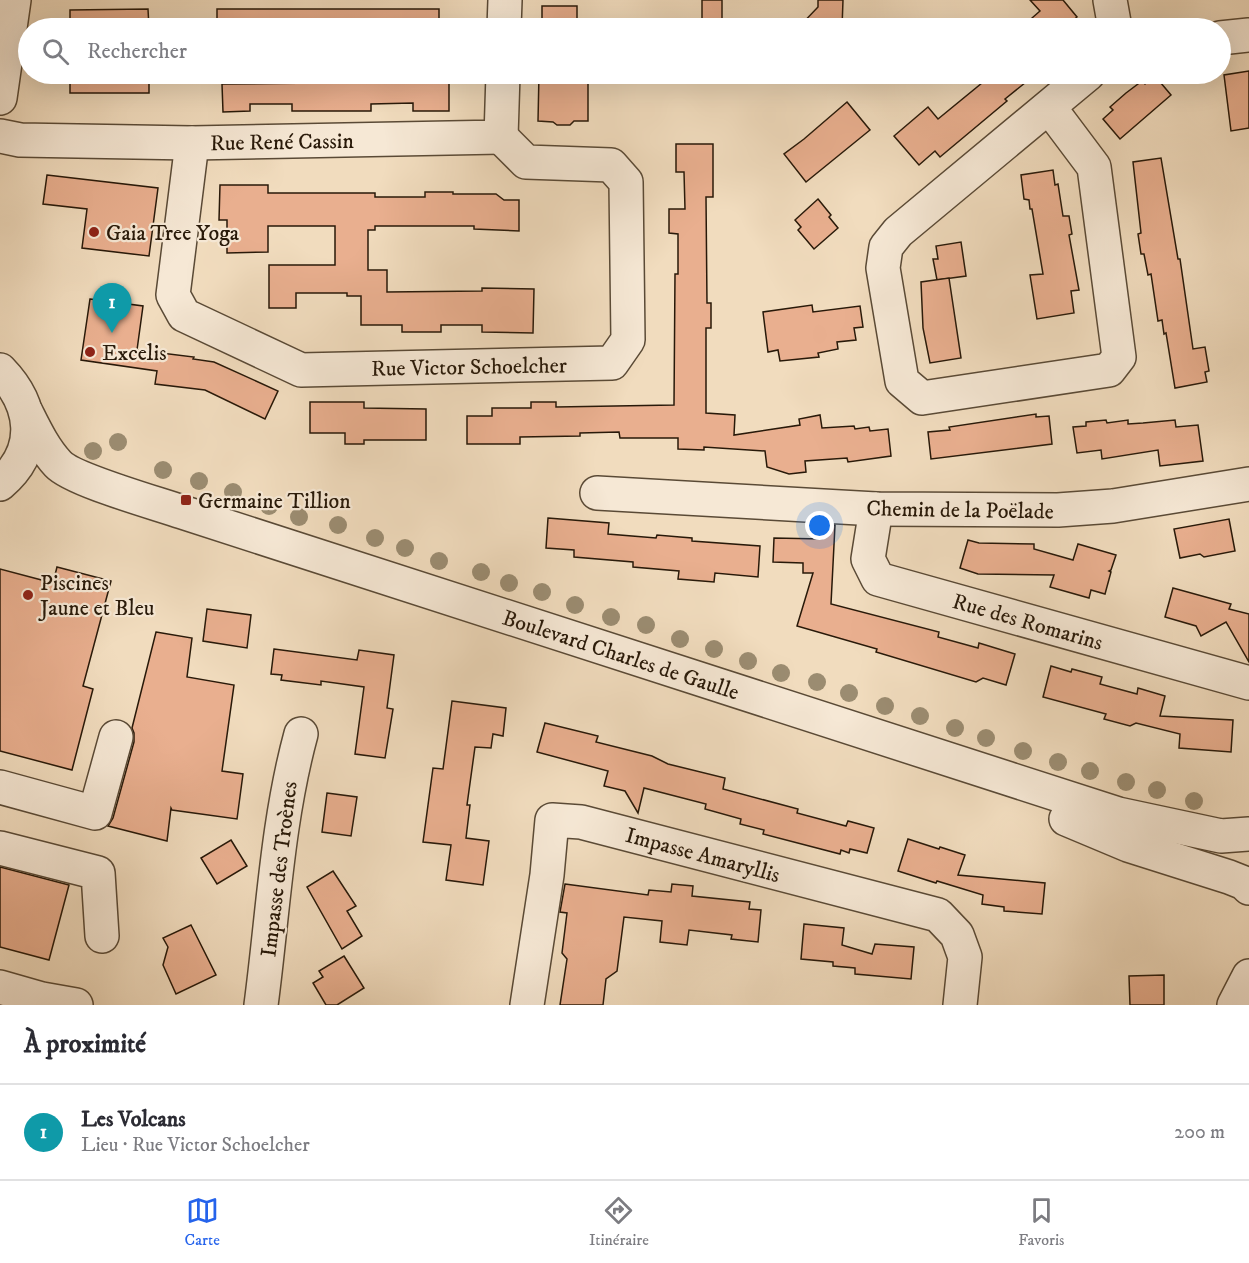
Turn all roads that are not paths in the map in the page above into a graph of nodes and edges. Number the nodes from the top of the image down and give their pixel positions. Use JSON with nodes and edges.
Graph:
{"nodes":[{"id":1,"x":14,"y":0,"type":"edge"},
{"id":2,"x":505,"y":0,"type":"edge"},
{"id":3,"x":1110,"y":0,"type":"edge"},
{"id":4,"x":504,"y":18,"type":"edge"},
{"id":5,"x":1113,"y":18,"type":"edge"},
{"id":6,"x":1249,"y":35,"type":"edge"},
{"id":7,"x":1231,"y":37,"type":"edge"},
{"id":8,"x":503,"y":84,"type":"edge"},
{"id":9,"x":1076,"y":84,"type":"edge"},
{"id":10,"x":0,"y":98,"type":"edge"},
{"id":11,"x":1049,"y":107,"type":"junction"},
{"id":12,"x":0,"y":136,"type":"edge"},
{"id":13,"x":501,"y":137,"type":"junction"},
{"id":14,"x":192,"y":143,"type":"junction"},
{"id":15,"x":0,"y":370,"type":"edge"},
{"id":16,"x":26,"y":412,"type":"junction"},
{"id":17,"x":1249,"y":483,"type":"edge"},
{"id":18,"x":0,"y":484,"type":"edge"},
{"id":19,"x":597,"y":493,"type":"dead end"},
{"id":20,"x":876,"y":509,"type":"junction"},
{"id":21,"x":1249,"y":683,"type":"edge"},
{"id":22,"x":301,"y":734,"type":"dead end"},
{"id":23,"x":116,"y":737,"type":"dead end"},
{"id":24,"x":0,"y":787,"type":"edge"},
{"id":25,"x":1066,"y":819,"type":"dead end"},
{"id":26,"x":1249,"y":834,"type":"edge"},
{"id":27,"x":0,"y":848,"type":"edge"},
{"id":28,"x":1249,"y":888,"type":"edge"},
{"id":29,"x":102,"y":936,"type":"dead end"},
{"id":30,"x":1249,"y":976,"type":"edge"},
{"id":31,"x":0,"y":987,"type":"edge"},
{"id":32,"x":41,"y":1002,"type":"edge"},
{"id":33,"x":76,"y":1005,"type":"edge"},
{"id":34,"x":261,"y":1005,"type":"edge"},
{"id":35,"x":527,"y":1005,"type":"edge"},
{"id":36,"x":960,"y":1005,"type":"edge"},
{"id":37,"x":1234,"y":1005,"type":"edge"}],
"edges":[{"from":1,"to":10,"type":"street"},
{"from":2,"to":4,"type":"street"},
{"from":3,"to":5,"type":"street"},
{"from":6,"to":7,"type":"street"},
{"from":8,"to":13,"type":"street"},
{"from":9,"to":11,"type":"street"},
{"from":11,"to":11,"type":"street"},
{"from":12,"to":14,"type":"street","name":"Rue René Cassin"},
{"from":13,"to":14,"type":"street","name":"Rue René Cassin"},
{"from":13,"to":14,"type":"street","name":"Rue Victor Schoelcher"},
{"from":15,"to":16,"type":"street","name":"Boulevard Charles de Gaulle"},
{"from":16,"to":18,"type":"street"},
{"from":16,"to":26,"type":"street","name":"Boulevard Charles de Gaulle"},
{"from":17,"to":20,"type":"street","name":"Chemin de la Poëlade"},
{"from":19,"to":20,"type":"street","name":"Chemin de la Poëlade"},
{"from":20,"to":21,"type":"street","name":"Rue des Romarins"},
{"from":22,"to":34,"type":"street","name":"Impasse des Troènes"},
{"from":23,"to":24,"type":"street"},
{"from":25,"to":28,"type":"street"},
{"from":27,"to":29,"type":"street"},
{"from":30,"to":37,"type":"street"},
{"from":31,"to":32,"type":"street"},
{"from":32,"to":33,"type":"street"},
{"from":35,"to":36,"type":"street","name":"Impasse Amaryllis"}]}
